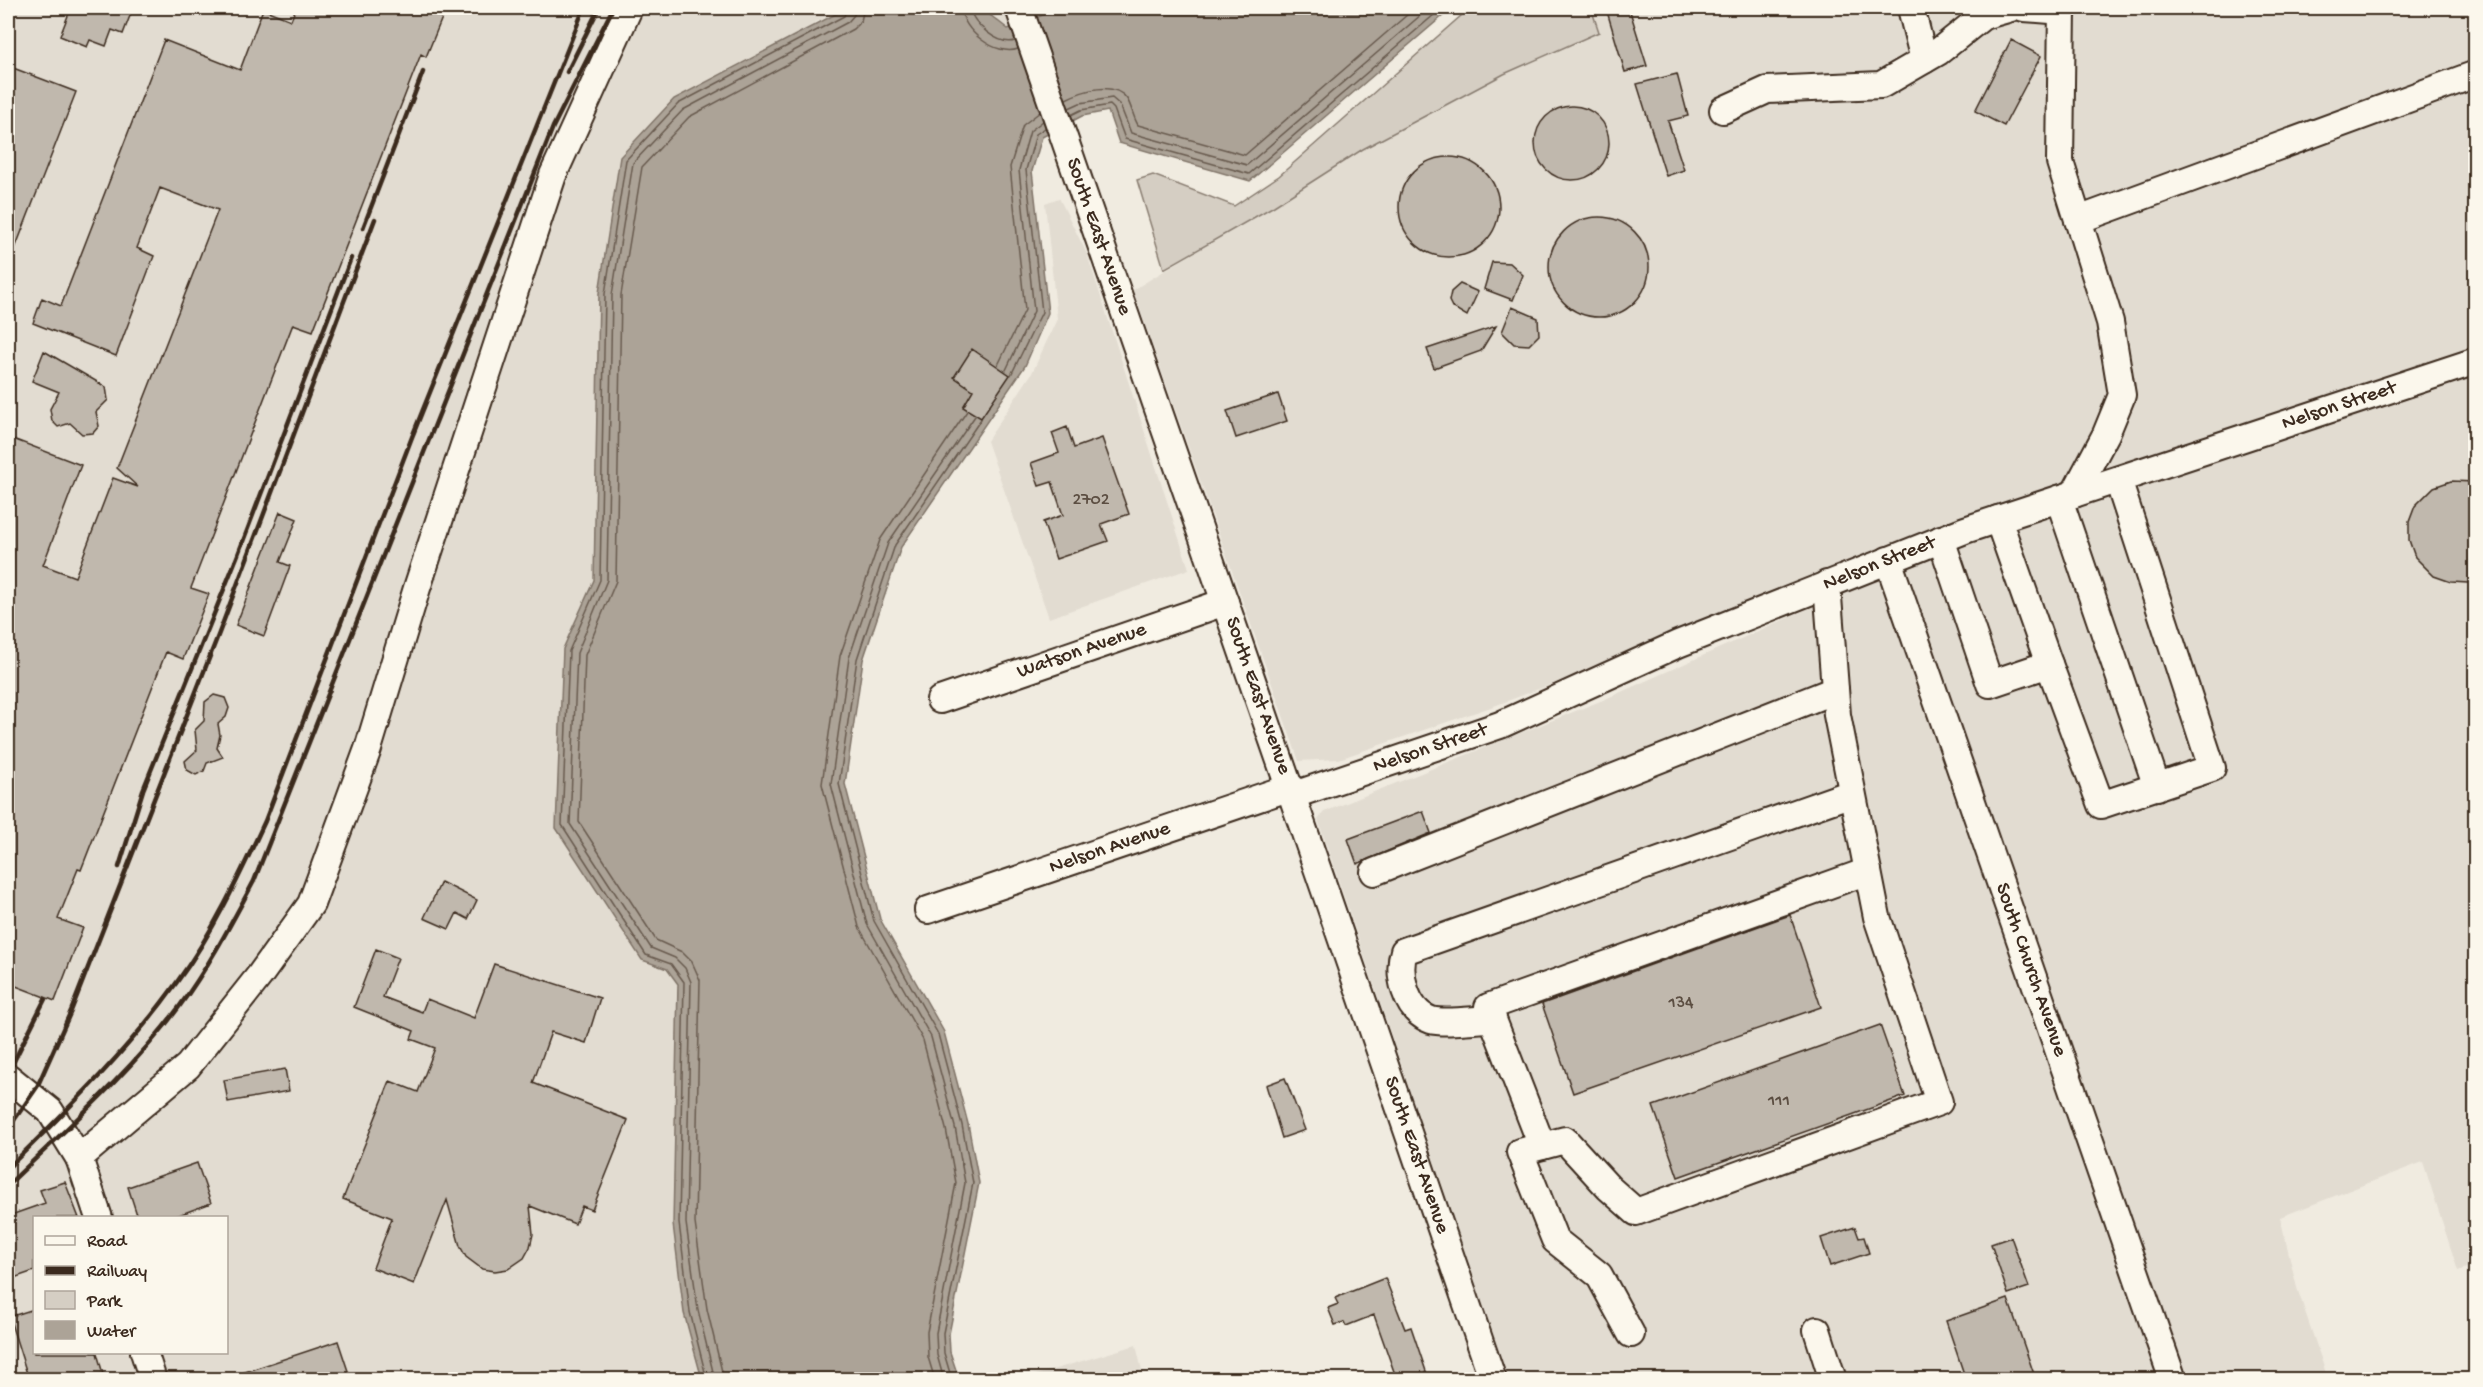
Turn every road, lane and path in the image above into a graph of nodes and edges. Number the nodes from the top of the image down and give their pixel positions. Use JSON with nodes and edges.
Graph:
{"nodes":[{"id":1,"x":629,"y":8,"type":"edge"},
{"id":2,"x":1911,"y":8,"type":"edge"},
{"id":3,"x":2011,"y":8,"type":"edge"},
{"id":4,"x":2024,"y":8,"type":"edge"},
{"id":5,"x":2063,"y":9,"type":"edge"},
{"id":6,"x":1020,"y":10,"type":"edge"},
{"id":7,"x":1924,"y":60,"type":"junction"},
{"id":8,"x":2475,"y":74,"type":"edge"},
{"id":9,"x":1723,"y":110,"type":"dead end"},
{"id":10,"x":2078,"y":220,"type":"junction"},
{"id":11,"x":2475,"y":361,"type":"edge"},
{"id":12,"x":2118,"y":480,"type":"junction"},
{"id":13,"x":2067,"y":496,"type":"junction"},
{"id":14,"x":1998,"y":519,"type":"junction"},
{"id":15,"x":1941,"y":539,"type":"junction"},
{"id":16,"x":1888,"y":560,"type":"junction"},
{"id":17,"x":1827,"y":584,"type":"junction"},
{"id":18,"x":1225,"y":602,"type":"junction"},
{"id":19,"x":2049,"y":664,"type":"junction"},
{"id":20,"x":1835,"y":690,"type":"junction"},
{"id":21,"x":940,"y":700,"type":"dead end"},
{"id":22,"x":2157,"y":787,"type":"junction"},
{"id":23,"x":1292,"y":791,"type":"junction"},
{"id":24,"x":1852,"y":793,"type":"junction"},
{"id":25,"x":1374,"y":872,"type":"dead end"},
{"id":26,"x":1868,"y":872,"type":"junction"},
{"id":27,"x":928,"y":910,"type":"dead end"},
{"id":28,"x":1493,"y":1019,"type":"junction"},
{"id":29,"x":8,"y":1077,"type":"edge"},
{"id":30,"x":1542,"y":1146,"type":"junction"},
{"id":31,"x":79,"y":1158,"type":"junction"},
{"id":32,"x":98,"y":1216,"type":"edge"},
{"id":33,"x":1818,"y":1330,"type":"dead end"},
{"id":34,"x":1631,"y":1334,"type":"dead end"},
{"id":35,"x":144,"y":1354,"type":"edge"},
{"id":36,"x":153,"y":1380,"type":"edge"},
{"id":37,"x":1493,"y":1380,"type":"edge"},
{"id":38,"x":1833,"y":1380,"type":"edge"},
{"id":39,"x":2173,"y":1380,"type":"edge"}],
"edges":[{"from":1,"to":31,"type":"street"},
{"from":2,"to":7,"type":"street"},
{"from":3,"to":7,"type":"street"},
{"from":4,"to":5,"type":"street"},
{"from":5,"to":10,"type":"street"},
{"from":6,"to":18,"type":"street","name":"South East Avenue"},
{"from":7,"to":9,"type":"street"},
{"from":8,"to":10,"type":"street"},
{"from":10,"to":13,"type":"street"},
{"from":11,"to":12,"type":"street","name":"Nelson Street"},
{"from":12,"to":13,"type":"street","name":"Nelson Street"},
{"from":12,"to":22,"type":"street"},
{"from":13,"to":14,"type":"street","name":"Nelson Street"},
{"from":13,"to":22,"type":"street"},
{"from":14,"to":15,"type":"street","name":"Nelson Street"},
{"from":14,"to":19,"type":"street"},
{"from":15,"to":16,"type":"street","name":"Nelson Street"},
{"from":15,"to":19,"type":"street"},
{"from":16,"to":17,"type":"street","name":"Nelson Street"},
{"from":16,"to":39,"type":"street","name":"South Church Avenue"},
{"from":17,"to":20,"type":"street"},
{"from":17,"to":23,"type":"street","name":"Nelson Street"},
{"from":18,"to":21,"type":"street","name":"Watson Avenue"},
{"from":18,"to":23,"type":"street","name":"South East Avenue"},
{"from":19,"to":22,"type":"street"},
{"from":20,"to":24,"type":"street"},
{"from":20,"to":25,"type":"street"},
{"from":23,"to":27,"type":"street","name":"Nelson Avenue"},
{"from":23,"to":37,"type":"street","name":"South East Avenue"},
{"from":24,"to":26,"type":"street"},
{"from":24,"to":28,"type":"street"},
{"from":26,"to":28,"type":"street"},
{"from":26,"to":30,"type":"street"},
{"from":28,"to":30,"type":"street"},
{"from":29,"to":31,"type":"street"},
{"from":30,"to":34,"type":"street"},
{"from":31,"to":32,"type":"street"},
{"from":33,"to":38,"type":"street"},
{"from":35,"to":36,"type":"street"}]}
